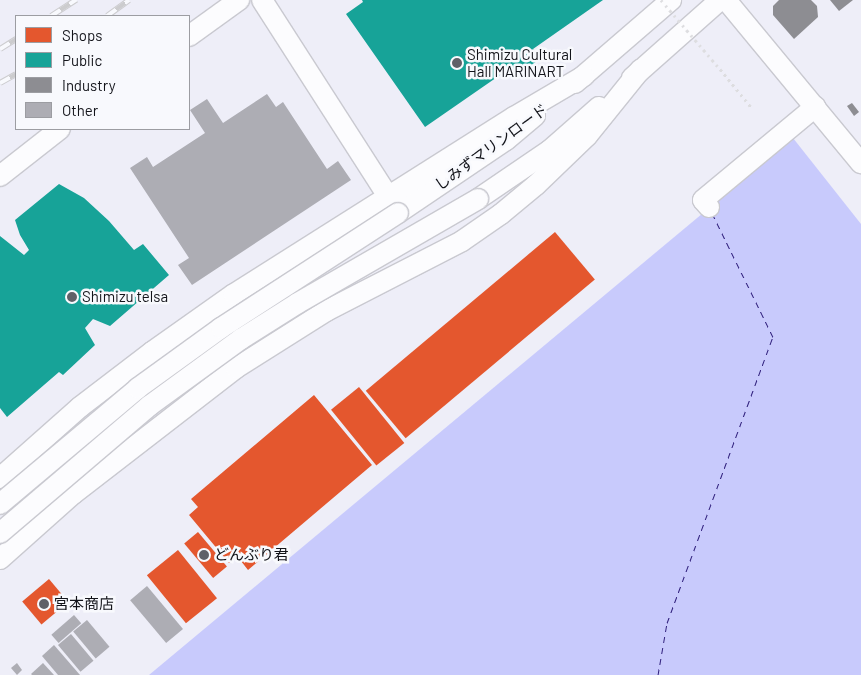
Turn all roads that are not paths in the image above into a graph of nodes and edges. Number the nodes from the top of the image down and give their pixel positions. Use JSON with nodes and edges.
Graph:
{"nodes":[{"id":1,"x":239,"y":0,"type":"edge"},
{"id":2,"x":262,"y":0,"type":"edge"},
{"id":3,"x":671,"y":0,"type":"edge"},
{"id":4,"x":720,"y":0,"type":"edge"},
{"id":5,"x":726,"y":0,"type":"edge"},
{"id":6,"x":190,"y":35,"type":"edge"},
{"id":7,"x":641,"y":69,"type":"junction"},
{"id":8,"x":584,"y":76,"type":"junction"},
{"id":9,"x":815,"y":107,"type":"junction"},
{"id":10,"x":59,"y":130,"type":"edge"},
{"id":11,"x":861,"y":163,"type":"edge"},
{"id":12,"x":0,"y":176,"type":"edge"},
{"id":13,"x":388,"y":196,"type":"junction"},
{"id":14,"x":710,"y":207,"type":"dead end"},
{"id":15,"x":0,"y":478,"type":"edge"},
{"id":16,"x":0,"y":504,"type":"edge"},
{"id":17,"x":39,"y":524,"type":"junction"},
{"id":18,"x":0,"y":533,"type":"edge"},
{"id":19,"x":0,"y":559,"type":"edge"}],
"edges":[{"from":1,"to":6,"type":"street"},
{"from":2,"to":13,"type":"street"},
{"from":3,"to":8,"type":"street","name":"しみずマリンロード"},
{"from":4,"to":7,"type":"street"},
{"from":5,"to":9,"type":"street"},
{"from":7,"to":17,"type":"street"},
{"from":7,"to":18,"type":"street","bridge":true},
{"from":8,"to":13,"type":"street"},
{"from":8,"to":16,"type":"street","name":"しみずマリンロード","bridge":true},
{"from":9,"to":11,"type":"street"},
{"from":9,"to":14,"type":"street"},
{"from":10,"to":12,"type":"street"},
{"from":13,"to":15,"type":"street"},
{"from":15,"to":17,"type":"street"},
{"from":17,"to":19,"type":"street"}]}
